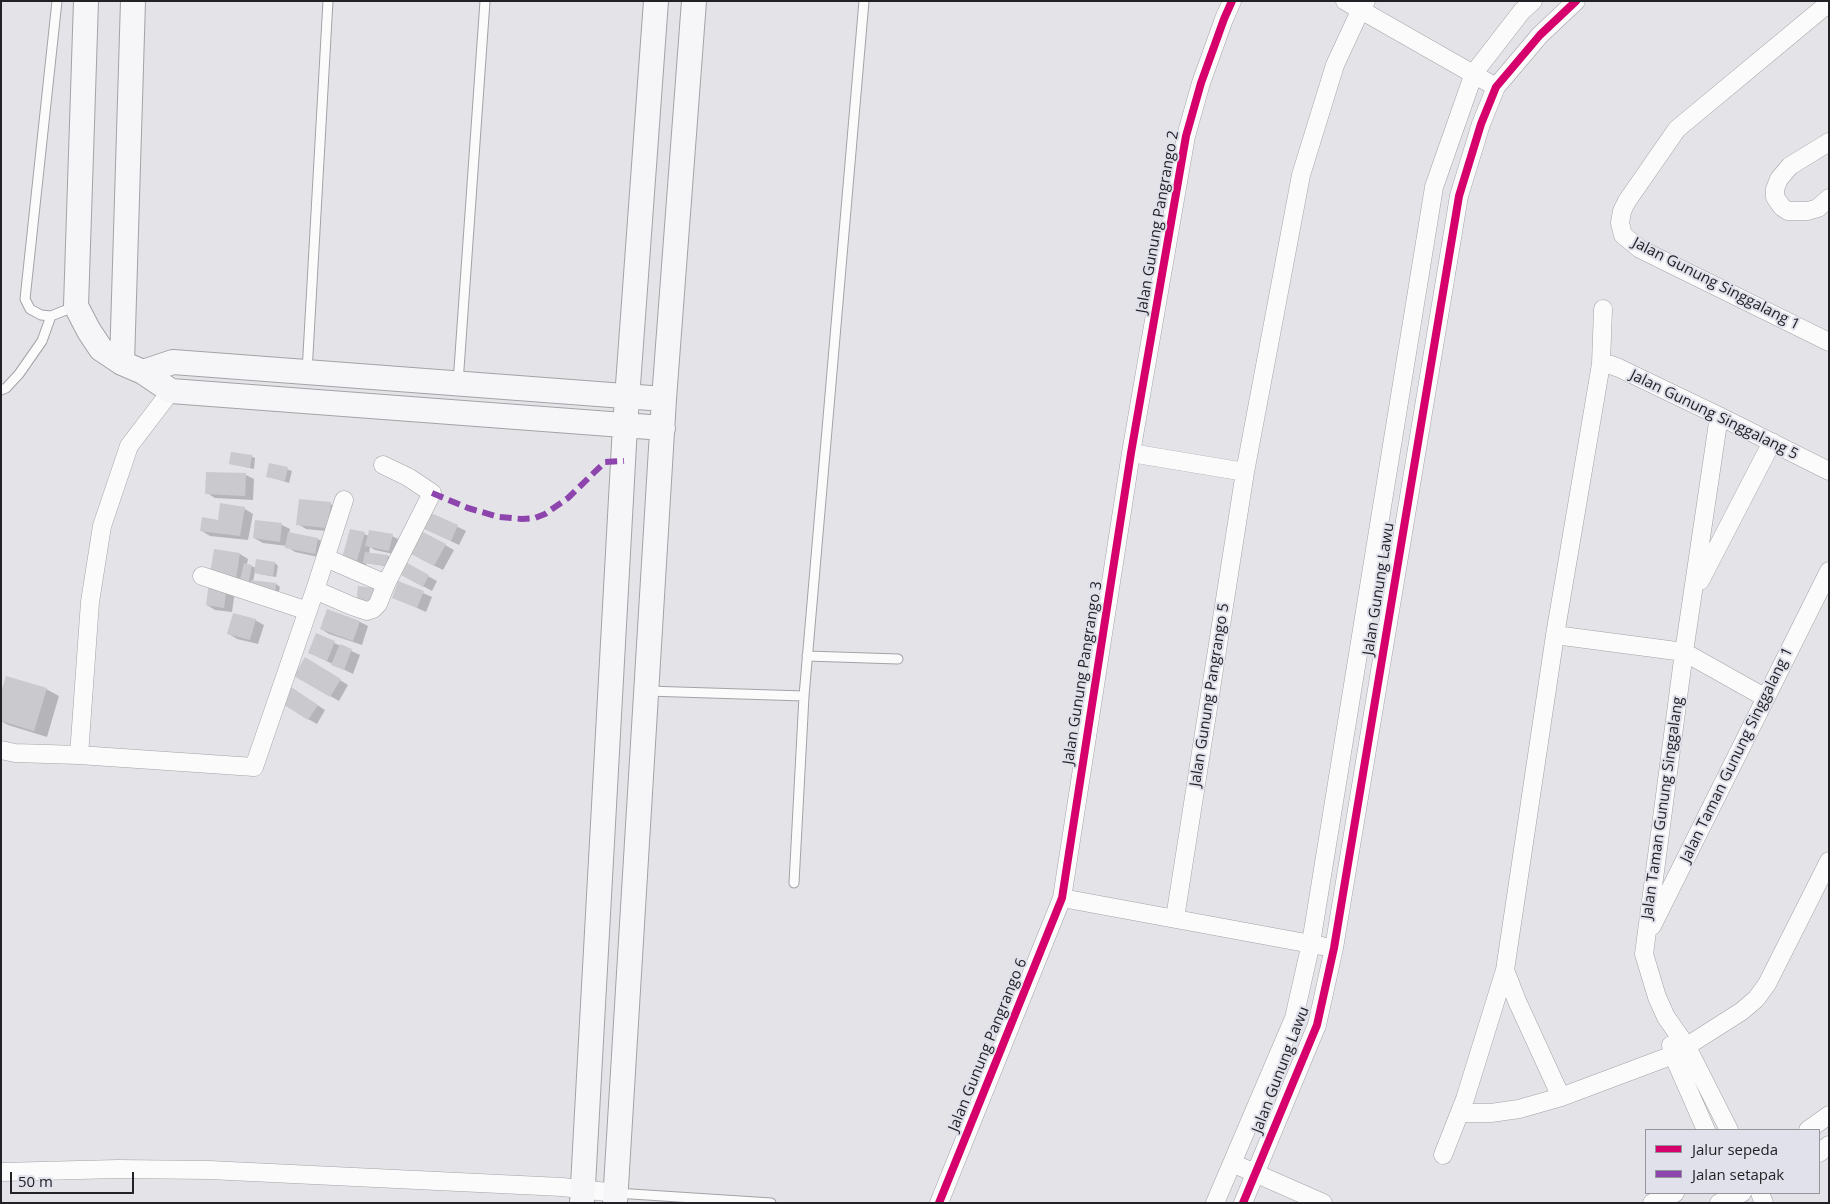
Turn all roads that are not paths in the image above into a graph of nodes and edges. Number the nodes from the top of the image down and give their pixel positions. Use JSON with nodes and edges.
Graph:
{"nodes":[{"id":1,"x":57,"y":1,"type":"edge"},
{"id":2,"x":86,"y":1,"type":"edge"},
{"id":3,"x":133,"y":1,"type":"edge"},
{"id":4,"x":328,"y":1,"type":"edge"},
{"id":5,"x":485,"y":1,"type":"edge"},
{"id":6,"x":656,"y":1,"type":"edge"},
{"id":7,"x":694,"y":1,"type":"edge"},
{"id":8,"x":864,"y":1,"type":"edge"},
{"id":9,"x":1232,"y":1,"type":"edge"},
{"id":10,"x":1345,"y":1,"type":"edge"},
{"id":11,"x":1533,"y":1,"type":"edge"},
{"id":12,"x":1576,"y":1,"type":"edge"},
{"id":13,"x":1829,"y":3,"type":"edge"},
{"id":14,"x":1363,"y":6,"type":"edge"},
{"id":15,"x":1474,"y":74,"type":"junction"},
{"id":16,"x":1496,"y":87,"type":"junction"},
{"id":17,"x":1829,"y":142,"type":"edge"},
{"id":18,"x":1829,"y":198,"type":"edge"},
{"id":19,"x":76,"y":306,"type":"junction"},
{"id":20,"x":1603,"y":309,"type":"dead end"},
{"id":21,"x":51,"y":316,"type":"junction"},
{"id":22,"x":1829,"y":342,"type":"edge"},
{"id":23,"x":1601,"y":364,"type":"junction"},
{"id":24,"x":132,"y":367,"type":"junction"},
{"id":25,"x":307,"y":373,"type":"junction"},
{"id":26,"x":458,"y":383,"type":"junction"},
{"id":27,"x":1,"y":390,"type":"edge"},
{"id":28,"x":171,"y":391,"type":"junction"},
{"id":29,"x":628,"y":396,"type":"junction"},
{"id":30,"x":664,"y":399,"type":"junction"},
{"id":31,"x":1719,"y":416,"type":"junction"},
{"id":32,"x":625,"y":426,"type":"junction"},
{"id":33,"x":663,"y":428,"type":"junction"},
{"id":34,"x":1772,"y":442,"type":"junction"},
{"id":35,"x":1132,"y":453,"type":"junction"},
{"id":36,"x":383,"y":465,"type":"dead end"},
{"id":37,"x":1828,"y":468,"type":"edge"},
{"id":38,"x":1245,"y":472,"type":"junction"},
{"id":39,"x":344,"y":500,"type":"dead end"},
{"id":40,"x":326,"y":558,"type":"junction"},
{"id":41,"x":1829,"y":571,"type":"edge"},
{"id":42,"x":202,"y":576,"type":"dead end"},
{"id":43,"x":386,"y":584,"type":"junction"},
{"id":44,"x":315,"y":590,"type":"junction"},
{"id":45,"x":1692,"y":595,"type":"junction"},
{"id":46,"x":308,"y":611,"type":"junction"},
{"id":47,"x":1556,"y":635,"type":"junction"},
{"id":48,"x":1684,"y":652,"type":"junction"},
{"id":49,"x":807,"y":656,"type":"junction"},
{"id":50,"x":898,"y":659,"type":"dead end"},
{"id":51,"x":646,"y":691,"type":"junction"},
{"id":52,"x":804,"y":696,"type":"junction"},
{"id":53,"x":1766,"y":698,"type":"junction"},
{"id":54,"x":1,"y":750,"type":"edge"},
{"id":55,"x":79,"y":755,"type":"junction"},
{"id":56,"x":1829,"y":861,"type":"edge"},
{"id":57,"x":794,"y":883,"type":"dead end"},
{"id":58,"x":1062,"y":898,"type":"junction"},
{"id":59,"x":1175,"y":918,"type":"junction"},
{"id":60,"x":1645,"y":940,"type":"junction"},
{"id":61,"x":1311,"y":943,"type":"junction"},
{"id":62,"x":1334,"y":948,"type":"junction"},
{"id":63,"x":1505,"y":970,"type":"junction"},
{"id":64,"x":1680,"y":1051,"type":"junction"},
{"id":65,"x":1561,"y":1096,"type":"junction"},
{"id":66,"x":1460,"y":1114,"type":"junction"},
{"id":67,"x":1829,"y":1115,"type":"edge"},
{"id":68,"x":1706,"y":1129,"type":"edge"},
{"id":69,"x":1728,"y":1129,"type":"edge"},
{"id":70,"x":1809,"y":1129,"type":"edge"},
{"id":71,"x":1443,"y":1155,"type":"dead end"},
{"id":72,"x":1232,"y":1163,"type":"junction"},
{"id":73,"x":1,"y":1172,"type":"edge"},
{"id":74,"x":1255,"y":1173,"type":"junction"},
{"id":75,"x":1673,"y":1194,"type":"edge"},
{"id":76,"x":583,"y":1196,"type":"edge"},
{"id":77,"x":615,"y":1198,"type":"edge"},
{"id":78,"x":1217,"y":1198,"type":"edge"},
{"id":79,"x":676,"y":1200,"type":"edge"},
{"id":80,"x":771,"y":1203,"type":"edge"},
{"id":81,"x":939,"y":1203,"type":"edge"},
{"id":82,"x":1243,"y":1203,"type":"edge"},
{"id":83,"x":1323,"y":1203,"type":"edge"},
{"id":84,"x":1652,"y":1203,"type":"edge"}],
"edges":[{"from":1,"to":21,"type":"lane"},
{"from":2,"to":19,"type":"street"},
{"from":3,"to":24,"type":"street"},
{"from":4,"to":25,"type":"lane"},
{"from":5,"to":26,"type":"lane"},
{"from":6,"to":29,"type":"street"},
{"from":7,"to":30,"type":"street"},
{"from":8,"to":49,"type":"lane"},
{"from":9,"to":35,"type":"street","name":"Jalan Gunung Pangrango 2"},
{"from":10,"to":14,"type":"street"},
{"from":11,"to":15,"type":"street","name":"Jalan Gunung Lawu"},
{"from":12,"to":16,"type":"street","name":"Jalan Gunung Lawu"},
{"from":13,"to":22,"type":"street","name":"Jalan Gunung Singgalang 1"},
{"from":14,"to":15,"type":"street"},
{"from":14,"to":38,"type":"street"},
{"from":15,"to":16,"type":"street"},
{"from":15,"to":61,"type":"street","name":"Jalan Gunung Lawu"},
{"from":16,"to":62,"type":"street","name":"Jalan Gunung Lawu"},
{"from":17,"to":18,"type":"street"},
{"from":19,"to":21,"type":"lane"},
{"from":19,"to":24,"type":"street"},
{"from":20,"to":23,"type":"street"},
{"from":21,"to":27,"type":"lane"},
{"from":23,"to":31,"type":"street","name":"Jalan Gunung Singgalang 5"},
{"from":23,"to":47,"type":"street"},
{"from":24,"to":25,"type":"street"},
{"from":24,"to":28,"type":"street"},
{"from":25,"to":26,"type":"street"},
{"from":26,"to":29,"type":"street"},
{"from":28,"to":32,"type":"street"},
{"from":28,"to":55,"type":"street"},
{"from":29,"to":30,"type":"street"},
{"from":29,"to":32,"type":"street"},
{"from":30,"to":33,"type":"street"},
{"from":31,"to":34,"type":"street","name":"Jalan Gunung Singgalang 5"},
{"from":31,"to":45,"type":"street","name":"Jalan Taman Gunung Singgalang"},
{"from":32,"to":33,"type":"street"},
{"from":32,"to":76,"type":"street"},
{"from":33,"to":51,"type":"street"},
{"from":34,"to":37,"type":"street","name":"Jalan Gunung Singgalang 5"},
{"from":34,"to":45,"type":"street","name":"Jalan Taman Gunung Singgalang"},
{"from":35,"to":38,"type":"street"},
{"from":35,"to":58,"type":"street","name":"Jalan Gunung Pangrango 3"},
{"from":36,"to":43,"type":"street"},
{"from":38,"to":59,"type":"street","name":"Jalan Gunung Pangrango 5"},
{"from":39,"to":40,"type":"street"},
{"from":40,"to":43,"type":"street"},
{"from":40,"to":44,"type":"street"},
{"from":41,"to":53,"type":"street","name":"Jalan Taman Gunung Singgalang 1"},
{"from":42,"to":46,"type":"street"},
{"from":43,"to":44,"type":"street"},
{"from":44,"to":46,"type":"street"},
{"from":45,"to":48,"type":"street","name":"Jalan Taman Gunung Singgalang"},
{"from":46,"to":55,"type":"street"},
{"from":47,"to":48,"type":"street"},
{"from":47,"to":63,"type":"street"},
{"from":48,"to":53,"type":"street"},
{"from":48,"to":60,"type":"street","name":"Jalan Taman Gunung Singgalang"},
{"from":49,"to":50,"type":"lane"},
{"from":49,"to":52,"type":"lane"},
{"from":51,"to":52,"type":"lane"},
{"from":51,"to":77,"type":"street"},
{"from":52,"to":57,"type":"lane"},
{"from":53,"to":60,"type":"street","name":"Jalan Taman Gunung Singgalang 1"},
{"from":54,"to":55,"type":"street"},
{"from":56,"to":64,"type":"street"},
{"from":58,"to":59,"type":"street"},
{"from":58,"to":81,"type":"street","name":"Jalan Gunung Pangrango 6"},
{"from":59,"to":61,"type":"street"},
{"from":60,"to":64,"type":"street","name":"Jalan Taman Gunung Singgalang"},
{"from":61,"to":62,"type":"street"},
{"from":61,"to":72,"type":"street","name":"Jalan Gunung Lawu"},
{"from":62,"to":74,"type":"street","name":"Jalan Gunung Lawu"},
{"from":63,"to":65,"type":"street"},
{"from":63,"to":66,"type":"street"},
{"from":64,"to":65,"type":"street"},
{"from":64,"to":68,"type":"street","name":"Jalan Taman Gunung Singgalang"},
{"from":64,"to":69,"type":"street","name":"Jalan Taman Gunung Singgalang"},
{"from":65,"to":66,"type":"street"},
{"from":66,"to":71,"type":"street"},
{"from":67,"to":70,"type":"street"},
{"from":72,"to":74,"type":"street"},
{"from":72,"to":78,"type":"street","name":"Jalan Gunung Lawu"},
{"from":73,"to":76,"type":"street"},
{"from":74,"to":82,"type":"street","name":"Jalan Gunung Lawu"},
{"from":74,"to":83,"type":"street"},
{"from":75,"to":84,"type":"street"},
{"from":76,"to":77,"type":"street"},
{"from":77,"to":79,"type":"lane"},
{"from":78,"to":82,"type":"street"},
{"from":79,"to":80,"type":"lane"}]}
